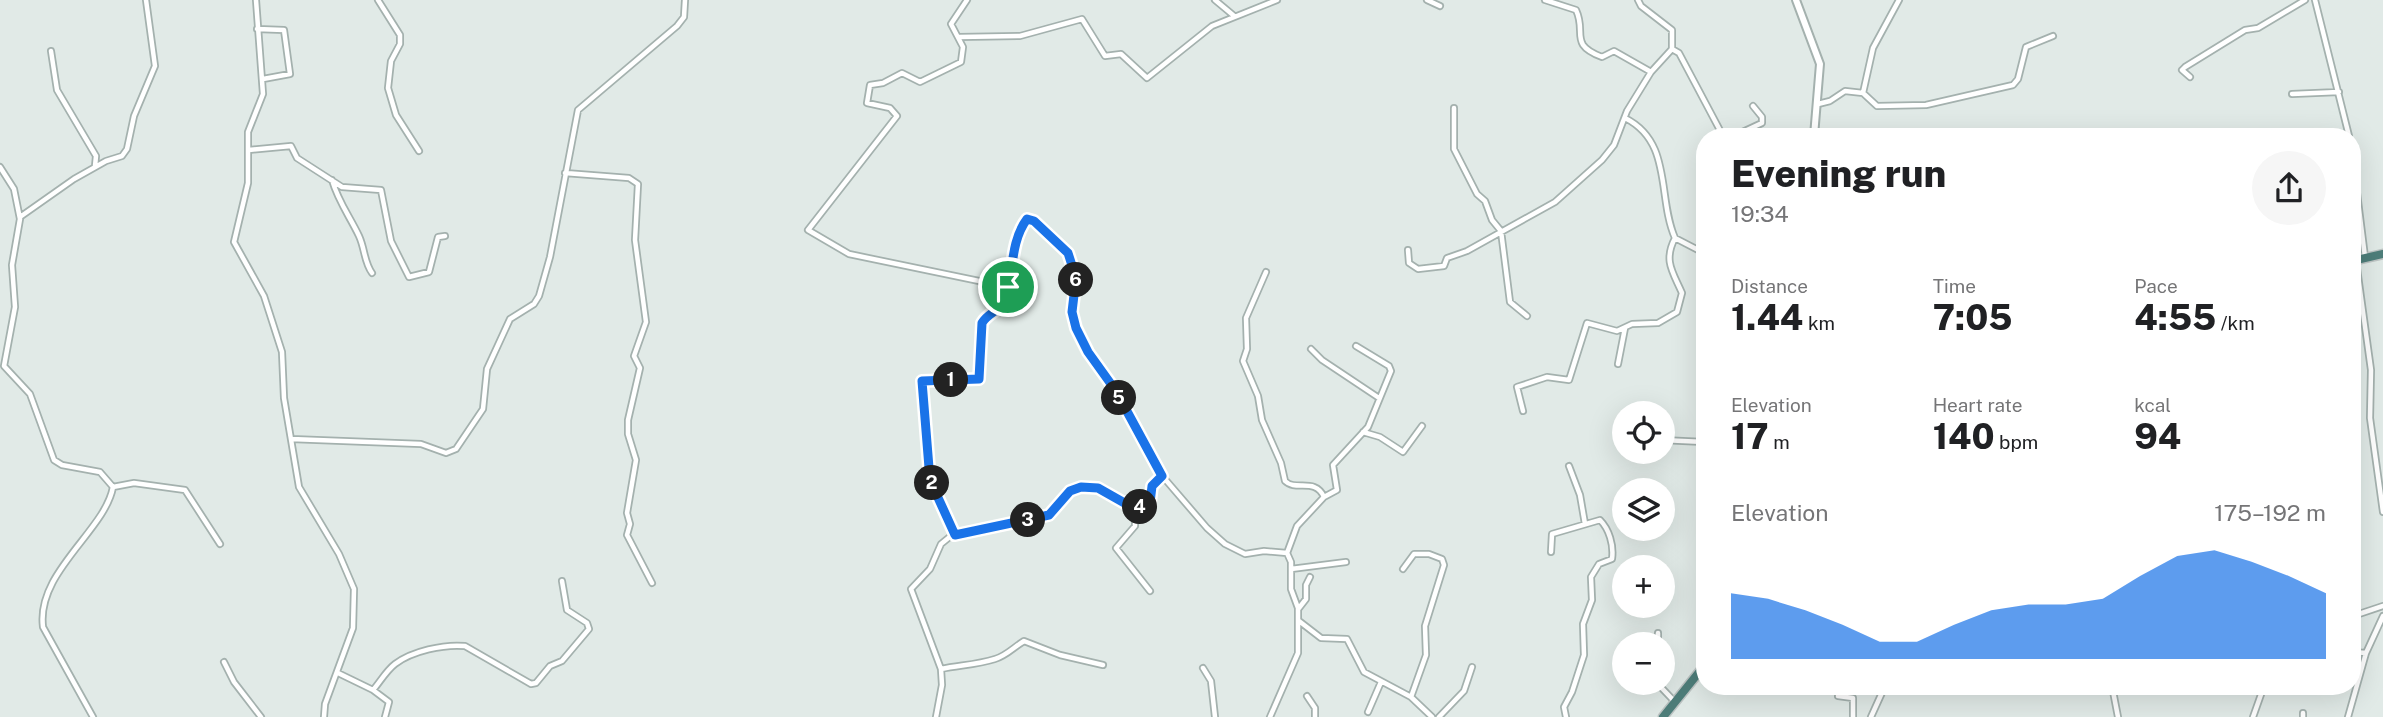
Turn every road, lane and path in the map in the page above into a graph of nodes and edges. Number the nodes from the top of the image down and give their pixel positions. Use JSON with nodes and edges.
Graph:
{"nodes":[{"id":1,"x":146,"y":0,"type":"edge"},
{"id":2,"x":256,"y":0,"type":"edge"},
{"id":3,"x":378,"y":0,"type":"edge"},
{"id":4,"x":685,"y":0,"type":"edge"},
{"id":5,"x":968,"y":0,"type":"edge"},
{"id":6,"x":1215,"y":0,"type":"edge"},
{"id":7,"x":1277,"y":0,"type":"edge"},
{"id":8,"x":1427,"y":0,"type":"edge"},
{"id":9,"x":1545,"y":0,"type":"edge"},
{"id":10,"x":1638,"y":0,"type":"edge"},
{"id":11,"x":1796,"y":0,"type":"edge"},
{"id":12,"x":1899,"y":0,"type":"edge"},
{"id":13,"x":2305,"y":0,"type":"edge"},
{"id":14,"x":2315,"y":0,"type":"edge"},
{"id":15,"x":1440,"y":6,"type":"dead end"},
{"id":16,"x":1234,"y":15,"type":"junction"},
{"id":17,"x":257,"y":29,"type":"junction"},
{"id":18,"x":2053,"y":36,"type":"dead end"},
{"id":19,"x":959,"y":37,"type":"junction"},
{"id":20,"x":1672,"y":50,"type":"junction"},
{"id":21,"x":51,"y":51,"type":"dead end"},
{"id":22,"x":1651,"y":72,"type":"junction"},
{"id":23,"x":2190,"y":77,"type":"dead end"},
{"id":24,"x":263,"y":79,"type":"junction"},
{"id":25,"x":1863,"y":93,"type":"junction"},
{"id":26,"x":2339,"y":93,"type":"junction"},
{"id":27,"x":2291,"y":94,"type":"dead end"},
{"id":28,"x":1818,"y":104,"type":"junction"},
{"id":29,"x":1754,"y":106,"type":"dead end"},
{"id":30,"x":1454,"y":108,"type":"dead end"},
{"id":31,"x":1625,"y":118,"type":"junction"},
{"id":32,"x":1719,"y":128,"type":"edge"},
{"id":33,"x":1751,"y":128,"type":"edge"},
{"id":34,"x":1815,"y":128,"type":"edge"},
{"id":35,"x":2347,"y":128,"type":"edge"},
{"id":36,"x":249,"y":150,"type":"junction"},
{"id":37,"x":419,"y":151,"type":"dead end"},
{"id":38,"x":0,"y":167,"type":"edge"},
{"id":39,"x":93,"y":169,"type":"junction"},
{"id":40,"x":565,"y":173,"type":"junction"},
{"id":41,"x":331,"y":179,"type":"junction"},
{"id":42,"x":19,"y":218,"type":"junction"},
{"id":43,"x":2361,"y":227,"type":"edge"},
{"id":44,"x":1501,"y":231,"type":"junction"},
{"id":45,"x":445,"y":236,"type":"dead end"},
{"id":46,"x":1675,"y":238,"type":"junction"},
{"id":47,"x":1696,"y":249,"type":"edge"},
{"id":48,"x":1408,"y":250,"type":"dead end"},
{"id":49,"x":2383,"y":254,"type":"edge"},
{"id":50,"x":2365,"y":258,"type":"junction"},
{"id":51,"x":2361,"y":259,"type":"edge"},
{"id":52,"x":1266,"y":272,"type":"dead end"},
{"id":53,"x":372,"y":273,"type":"dead end"},
{"id":54,"x":1008,"y":287,"type":"junction"},
{"id":55,"x":2361,"y":306,"type":"edge"},
{"id":56,"x":1527,"y":316,"type":"dead end"},
{"id":57,"x":1625,"y":328,"type":"junction"},
{"id":58,"x":1356,"y":346,"type":"dead end"},
{"id":59,"x":1311,"y":349,"type":"dead end"},
{"id":60,"x":1618,"y":364,"type":"dead end"},
{"id":61,"x":2,"y":369,"type":"edge"},
{"id":62,"x":1379,"y":398,"type":"junction"},
{"id":63,"x":1523,"y":411,"type":"dead end"},
{"id":64,"x":1422,"y":426,"type":"dead end"},
{"id":65,"x":1363,"y":432,"type":"junction"},
{"id":66,"x":291,"y":439,"type":"junction"},
{"id":67,"x":1675,"y":441,"type":"edge"},
{"id":68,"x":1696,"y":442,"type":"edge"},
{"id":69,"x":1569,"y":466,"type":"dead end"},
{"id":70,"x":1162,"y":476,"type":"junction"},
{"id":71,"x":113,"y":487,"type":"junction"},
{"id":72,"x":1324,"y":497,"type":"junction"},
{"id":73,"x":1135,"y":509,"type":"junction"},
{"id":74,"x":2383,"y":512,"type":"edge"},
{"id":75,"x":1585,"y":524,"type":"junction"},
{"id":76,"x":955,"y":535,"type":"junction"},
{"id":77,"x":220,"y":544,"type":"dead end"},
{"id":78,"x":1551,"y":552,"type":"dead end"},
{"id":79,"x":1286,"y":553,"type":"junction"},
{"id":80,"x":1346,"y":562,"type":"dead end"},
{"id":81,"x":1291,"y":569,"type":"junction"},
{"id":82,"x":1403,"y":569,"type":"dead end"},
{"id":83,"x":1310,"y":577,"type":"dead end"},
{"id":84,"x":562,"y":581,"type":"dead end"},
{"id":85,"x":652,"y":583,"type":"dead end"},
{"id":86,"x":1150,"y":591,"type":"dead end"},
{"id":87,"x":2383,"y":606,"type":"edge"},
{"id":88,"x":1298,"y":608,"type":"junction"},
{"id":89,"x":2361,"y":613,"type":"edge"},
{"id":90,"x":2383,"y":616,"type":"edge"},
{"id":91,"x":1299,"y":621,"type":"junction"},
{"id":92,"x":2361,"y":653,"type":"edge"},
{"id":93,"x":2366,"y":653,"type":"junction"},
{"id":94,"x":224,"y":662,"type":"dead end"},
{"id":95,"x":1103,"y":665,"type":"dead end"},
{"id":96,"x":1472,"y":667,"type":"dead end"},
{"id":97,"x":1203,"y":668,"type":"dead end"},
{"id":98,"x":941,"y":669,"type":"junction"},
{"id":99,"x":2361,"y":671,"type":"edge"},
{"id":100,"x":338,"y":673,"type":"junction"},
{"id":101,"x":1696,"y":677,"type":"edge"},
{"id":102,"x":1381,"y":682,"type":"junction"},
{"id":103,"x":373,"y":690,"type":"junction"},
{"id":104,"x":1668,"y":695,"type":"edge"},
{"id":105,"x":1881,"y":695,"type":"edge"},
{"id":106,"x":2114,"y":695,"type":"edge"},
{"id":107,"x":2261,"y":695,"type":"edge"},
{"id":108,"x":2354,"y":695,"type":"edge"},
{"id":109,"x":1307,"y":696,"type":"dead end"},
{"id":110,"x":1839,"y":696,"type":"dead end"},
{"id":111,"x":1410,"y":697,"type":"junction"},
{"id":112,"x":1676,"y":703,"type":"junction"},
{"id":113,"x":1368,"y":712,"type":"dead end"},
{"id":114,"x":93,"y":717,"type":"edge"},
{"id":115,"x":261,"y":717,"type":"edge"},
{"id":116,"x":324,"y":717,"type":"edge"},
{"id":117,"x":385,"y":717,"type":"edge"},
{"id":118,"x":936,"y":717,"type":"edge"},
{"id":119,"x":1215,"y":717,"type":"edge"},
{"id":120,"x":1270,"y":717,"type":"edge"},
{"id":121,"x":1315,"y":717,"type":"edge"},
{"id":122,"x":1432,"y":717,"type":"edge"},
{"id":123,"x":1439,"y":717,"type":"edge"},
{"id":124,"x":1566,"y":717,"type":"edge"},
{"id":125,"x":1663,"y":717,"type":"edge"},
{"id":126,"x":1853,"y":717,"type":"edge"},
{"id":127,"x":1871,"y":717,"type":"edge"},
{"id":128,"x":2118,"y":717,"type":"edge"},
{"id":129,"x":2253,"y":717,"type":"edge"},
{"id":130,"x":2348,"y":717,"type":"edge"}],
"edges":[{"from":1,"to":39,"type":"street"},
{"from":2,"to":17,"type":"street"},
{"from":3,"to":37,"type":"street"},
{"from":4,"to":40,"type":"street"},
{"from":5,"to":19,"type":"street"},
{"from":6,"to":16,"type":"street"},
{"from":7,"to":16,"type":"street"},
{"from":8,"to":15,"type":"street"},
{"from":9,"to":22,"type":"street"},
{"from":10,"to":20,"type":"street"},
{"from":11,"to":28,"type":"street"},
{"from":12,"to":25,"type":"street"},
{"from":13,"to":23,"type":"street"},
{"from":14,"to":26,"type":"street"},
{"from":16,"to":19,"type":"street"},
{"from":17,"to":24,"type":"street"},
{"from":17,"to":24,"type":"street"},
{"from":18,"to":25,"type":"street"},
{"from":19,"to":54,"type":"street"},
{"from":20,"to":22,"type":"street"},
{"from":20,"to":32,"type":"street"},
{"from":21,"to":39,"type":"street"},
{"from":22,"to":31,"type":"street"},
{"from":24,"to":36,"type":"street"},
{"from":25,"to":28,"type":"street"},
{"from":26,"to":27,"type":"street"},
{"from":26,"to":35,"type":"street"},
{"from":28,"to":34,"type":"street"},
{"from":29,"to":33,"type":"street"},
{"from":30,"to":44,"type":"street"},
{"from":31,"to":44,"type":"street"},
{"from":31,"to":46,"type":"street"},
{"from":36,"to":41,"type":"street"},
{"from":36,"to":66,"type":"street"},
{"from":38,"to":42,"type":"street"},
{"from":39,"to":42,"type":"street"},
{"from":40,"to":66,"type":"street"},
{"from":40,"to":85,"type":"street"},
{"from":41,"to":45,"type":"street"},
{"from":41,"to":53,"type":"street"},
{"from":42,"to":61,"type":"street"},
{"from":43,"to":50,"type":"street"},
{"from":44,"to":48,"type":"street"},
{"from":44,"to":56,"type":"street"},
{"from":46,"to":47,"type":"street"},
{"from":46,"to":57,"type":"street"},
{"from":49,"to":50,"type":"highway"},
{"from":50,"to":51,"type":"highway"},
{"from":52,"to":72,"type":"street"},
{"from":54,"to":70,"type":"street"},
{"from":54,"to":76,"type":"street"},
{"from":55,"to":74,"type":"street"},
{"from":57,"to":60,"type":"street"},
{"from":57,"to":63,"type":"street"},
{"from":58,"to":62,"type":"street"},
{"from":59,"to":62,"type":"street"},
{"from":61,"to":71,"type":"street"},
{"from":62,"to":65,"type":"street"},
{"from":64,"to":65,"type":"street"},
{"from":65,"to":72,"type":"street"},
{"from":66,"to":100,"type":"street"},
{"from":67,"to":68,"type":"street"},
{"from":69,"to":75,"type":"street"},
{"from":70,"to":73,"type":"street"},
{"from":70,"to":79,"type":"street"},
{"from":71,"to":77,"type":"street"},
{"from":71,"to":114,"type":"street"},
{"from":72,"to":79,"type":"street"},
{"from":73,"to":76,"type":"street"},
{"from":73,"to":86,"type":"street"},
{"from":75,"to":78,"type":"street"},
{"from":75,"to":124,"type":"street"},
{"from":76,"to":98,"type":"street"},
{"from":79,"to":81,"type":"street"},
{"from":80,"to":81,"type":"street"},
{"from":81,"to":88,"type":"street"},
{"from":82,"to":111,"type":"street"},
{"from":83,"to":88,"type":"street"},
{"from":84,"to":103,"type":"street"},
{"from":87,"to":89,"type":"street"},
{"from":88,"to":91,"type":"street"},
{"from":90,"to":93,"type":"street"},
{"from":91,"to":102,"type":"street"},
{"from":91,"to":120,"type":"street"},
{"from":92,"to":93,"type":"street"},
{"from":93,"to":99,"type":"street"},
{"from":94,"to":115,"type":"street"},
{"from":95,"to":98,"type":"street"},
{"from":96,"to":123,"type":"street"},
{"from":97,"to":119,"type":"street"},
{"from":98,"to":118,"type":"street"},
{"from":100,"to":103,"type":"street"},
{"from":100,"to":116,"type":"street"},
{"from":101,"to":112,"type":"highway"},
{"from":102,"to":111,"type":"street"},
{"from":102,"to":113,"type":"street"},
{"from":103,"to":117,"type":"street"},
{"from":104,"to":112,"type":"street"},
{"from":105,"to":127,"type":"street"},
{"from":106,"to":128,"type":"street"},
{"from":107,"to":129,"type":"street"},
{"from":108,"to":130,"type":"street"},
{"from":109,"to":121,"type":"street"},
{"from":110,"to":126,"type":"street"},
{"from":111,"to":122,"type":"street"},
{"from":112,"to":125,"type":"highway"}]}
